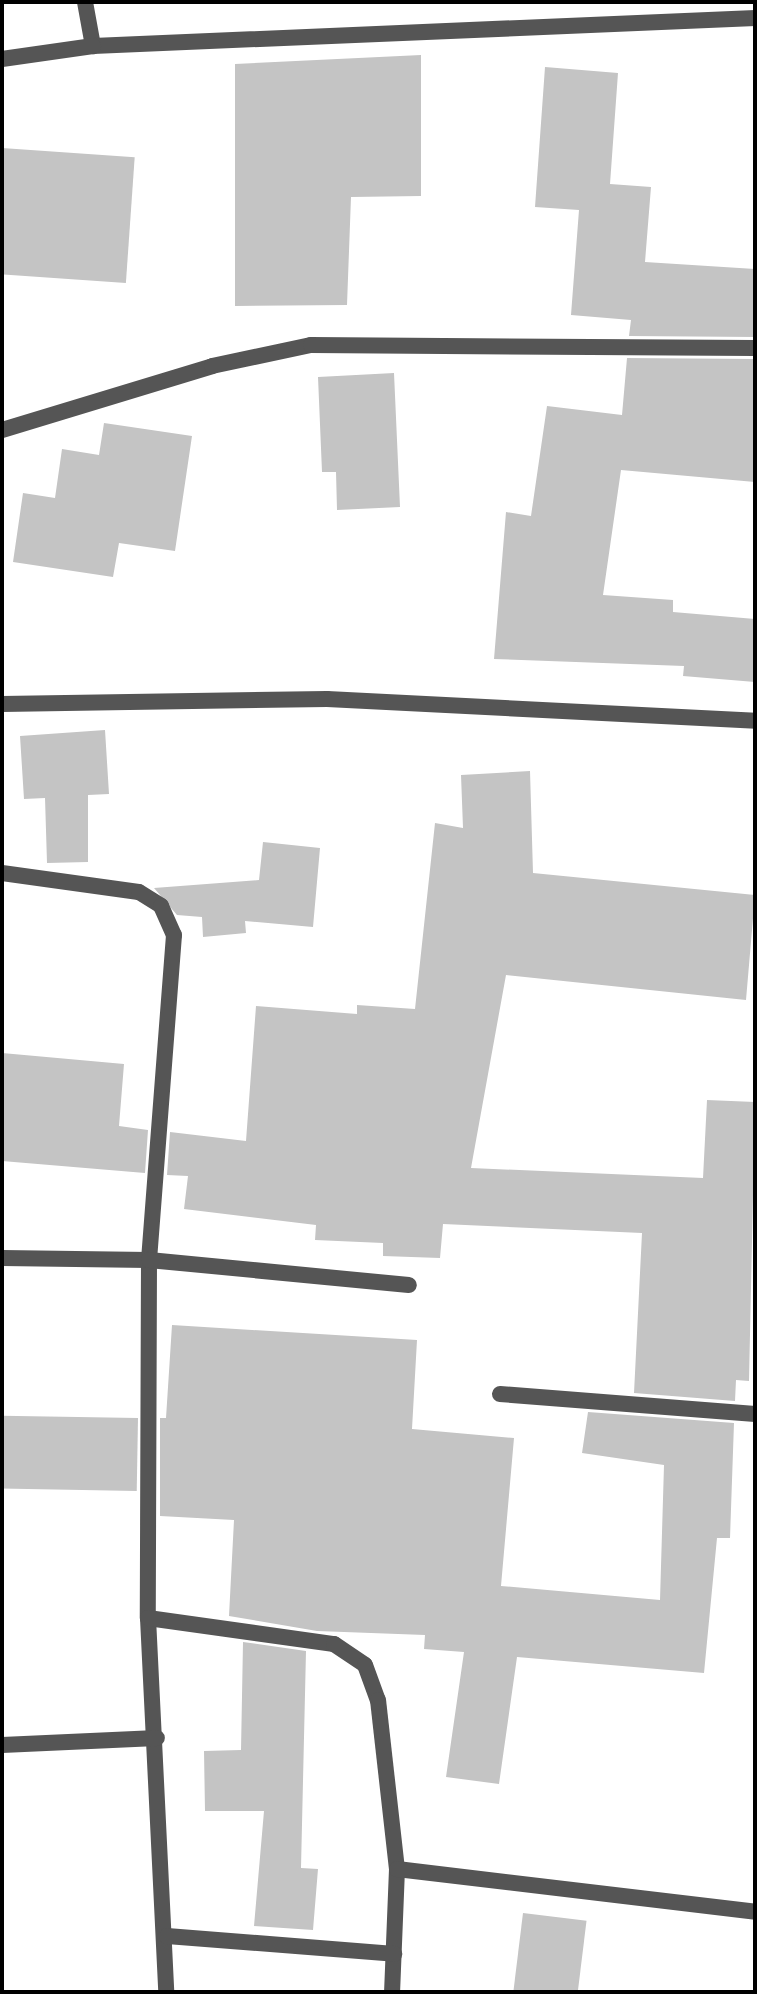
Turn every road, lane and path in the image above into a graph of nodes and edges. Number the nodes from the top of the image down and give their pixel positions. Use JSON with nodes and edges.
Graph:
{"nodes":[{"id":1,"x":85,"y":2,"type":"edge"},
{"id":2,"x":755,"y":18,"type":"edge"},
{"id":3,"x":93,"y":46,"type":"junction"},
{"id":4,"x":2,"y":59,"type":"edge"},
{"id":5,"x":755,"y":348,"type":"edge"},
{"id":6,"x":2,"y":430,"type":"edge"},
{"id":7,"x":2,"y":704,"type":"edge"},
{"id":8,"x":755,"y":721,"type":"edge"},
{"id":9,"x":2,"y":873,"type":"edge"},
{"id":10,"x":2,"y":1258,"type":"edge"},
{"id":11,"x":149,"y":1260,"type":"junction"},
{"id":12,"x":409,"y":1285,"type":"dead end"},
{"id":13,"x":500,"y":1394,"type":"dead end"},
{"id":14,"x":755,"y":1414,"type":"edge"},
{"id":15,"x":148,"y":1618,"type":"junction"},
{"id":16,"x":157,"y":1738,"type":"junction"},
{"id":17,"x":2,"y":1745,"type":"edge"},
{"id":18,"x":397,"y":1869,"type":"junction"},
{"id":19,"x":755,"y":1912,"type":"edge"},
{"id":20,"x":167,"y":1936,"type":"junction"},
{"id":21,"x":394,"y":1954,"type":"junction"},
{"id":22,"x":166,"y":1992,"type":"edge"},
{"id":23,"x":392,"y":1992,"type":"edge"}],
"edges":[{"from":1,"to":3,"type":"street"},
{"from":2,"to":3,"type":"street"},
{"from":3,"to":4,"type":"street"},
{"from":5,"to":6,"type":"street"},
{"from":7,"to":8,"type":"street"},
{"from":9,"to":11,"type":"street"},
{"from":10,"to":11,"type":"street"},
{"from":11,"to":12,"type":"street"},
{"from":11,"to":15,"type":"street"},
{"from":13,"to":14,"type":"street"},
{"from":15,"to":16,"type":"street"},
{"from":15,"to":18,"type":"street"},
{"from":16,"to":17,"type":"street"},
{"from":16,"to":20,"type":"street"},
{"from":18,"to":19,"type":"street"},
{"from":18,"to":21,"type":"street"},
{"from":20,"to":21,"type":"street"},
{"from":20,"to":22,"type":"street"},
{"from":21,"to":23,"type":"street"}]}
